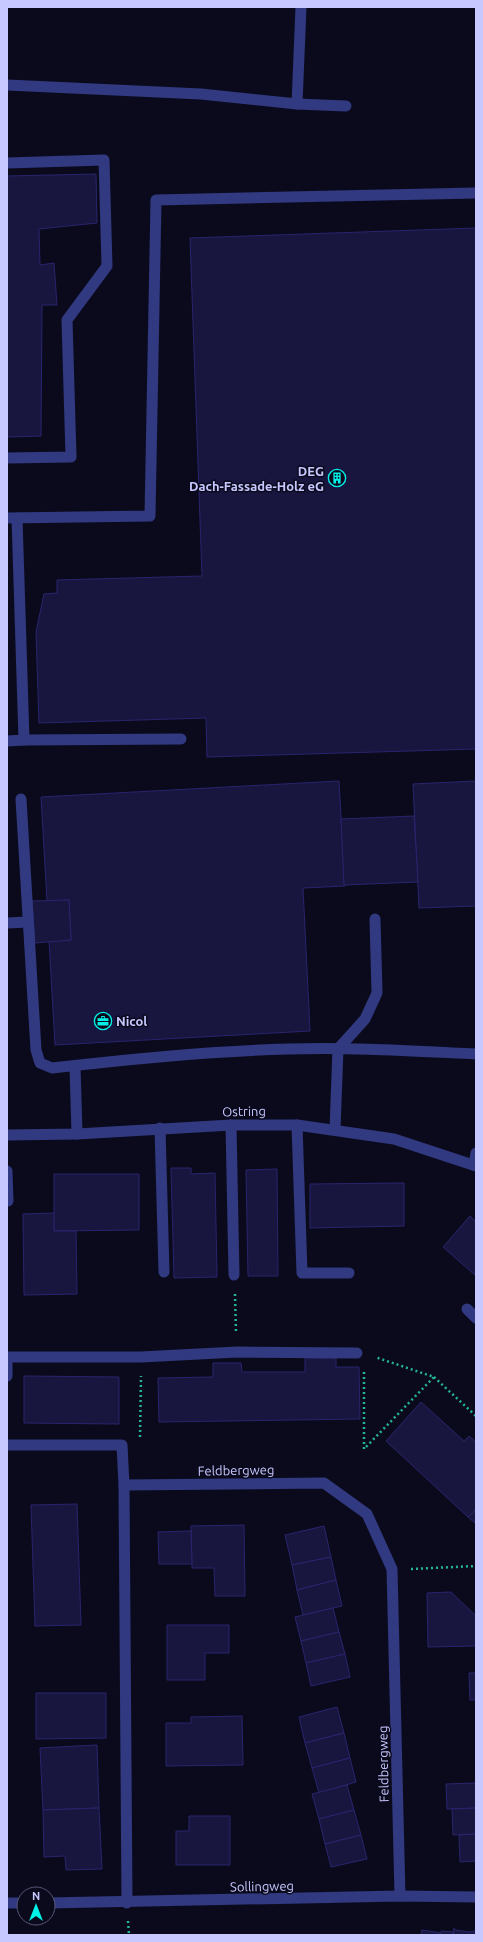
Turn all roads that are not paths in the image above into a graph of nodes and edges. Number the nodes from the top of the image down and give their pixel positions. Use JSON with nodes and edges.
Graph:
{"nodes":[{"id":1,"x":301,"y":7,"type":"edge"},
{"id":2,"x":7,"y":85,"type":"edge"},
{"id":3,"x":297,"y":104,"type":"junction"},
{"id":4,"x":346,"y":106,"type":"dead end"},
{"id":5,"x":7,"y":163,"type":"edge"},
{"id":6,"x":476,"y":193,"type":"edge"},
{"id":7,"x":7,"y":458,"type":"edge"},
{"id":8,"x":12,"y":518,"type":"edge"},
{"id":9,"x":181,"y":739,"type":"dead end"},
{"id":10,"x":24,"y":740,"type":"junction"},
{"id":11,"x":7,"y":741,"type":"edge"},
{"id":12,"x":21,"y":799,"type":"dead end"},
{"id":13,"x":375,"y":919,"type":"dead end"},
{"id":14,"x":27,"y":922,"type":"junction"},
{"id":15,"x":7,"y":923,"type":"edge"},
{"id":16,"x":338,"y":1049,"type":"junction"},
{"id":17,"x":476,"y":1054,"type":"edge"},
{"id":18,"x":75,"y":1066,"type":"junction"},
{"id":19,"x":231,"y":1125,"type":"junction"},
{"id":20,"x":297,"y":1125,"type":"junction"},
{"id":21,"x":160,"y":1128,"type":"junction"},
{"id":22,"x":334,"y":1129,"type":"junction"},
{"id":23,"x":77,"y":1134,"type":"junction"},
{"id":24,"x":7,"y":1135,"type":"edge"},
{"id":25,"x":476,"y":1153,"type":"edge"},
{"id":26,"x":475,"y":1165,"type":"edge"},
{"id":27,"x":7,"y":1171,"type":"edge"},
{"id":28,"x":8,"y":1201,"type":"edge"},
{"id":29,"x":164,"y":1272,"type":"dead end"},
{"id":30,"x":348,"y":1273,"type":"dead end"},
{"id":31,"x":234,"y":1276,"type":"road end"},
{"id":32,"x":467,"y":1309,"type":"dead end"},
{"id":33,"x":476,"y":1318,"type":"edge"},
{"id":34,"x":360,"y":1353,"type":"road end"},
{"id":35,"x":7,"y":1376,"type":"edge"},
{"id":36,"x":7,"y":1445,"type":"edge"},
{"id":37,"x":124,"y":1485,"type":"junction"},
{"id":38,"x":400,"y":1896,"type":"junction"},
{"id":39,"x":476,"y":1897,"type":"edge"},
{"id":40,"x":56,"y":1903,"type":"edge"},
{"id":41,"x":127,"y":1903,"type":"junction"}],
"edges":[{"from":1,"to":3,"type":"street"},
{"from":2,"to":3,"type":"street"},
{"from":3,"to":4,"type":"street"},
{"from":5,"to":7,"type":"street"},
{"from":6,"to":8,"type":"street"},
{"from":8,"to":10,"type":"street"},
{"from":9,"to":10,"type":"street"},
{"from":10,"to":11,"type":"street"},
{"from":12,"to":14,"type":"street"},
{"from":13,"to":16,"type":"street"},
{"from":14,"to":15,"type":"street"},
{"from":14,"to":18,"type":"street"},
{"from":16,"to":17,"type":"street"},
{"from":16,"to":18,"type":"street"},
{"from":16,"to":22,"type":"street"},
{"from":18,"to":23,"type":"street"},
{"from":19,"to":20,"type":"street","name":"Ostring"},
{"from":19,"to":21,"type":"street","name":"Ostring"},
{"from":19,"to":31,"type":"street"},
{"from":20,"to":22,"type":"street","name":"Ostring"},
{"from":20,"to":30,"type":"street"},
{"from":21,"to":23,"type":"street","name":"Ostring"},
{"from":21,"to":29,"type":"street"},
{"from":22,"to":26,"type":"street","name":"Ostring"},
{"from":23,"to":24,"type":"street","name":"Ostring"},
{"from":25,"to":26,"type":"street"},
{"from":27,"to":28,"type":"street"},
{"from":32,"to":33,"type":"street"},
{"from":34,"to":35,"type":"street"},
{"from":36,"to":37,"type":"street"},
{"from":37,"to":38,"type":"street","name":"Feldbergweg"},
{"from":37,"to":41,"type":"street"},
{"from":38,"to":39,"type":"street","name":"Sollingweg"},
{"from":38,"to":41,"type":"street","name":"Sollingweg"},
{"from":40,"to":41,"type":"street","name":"Sollingweg"}]}
